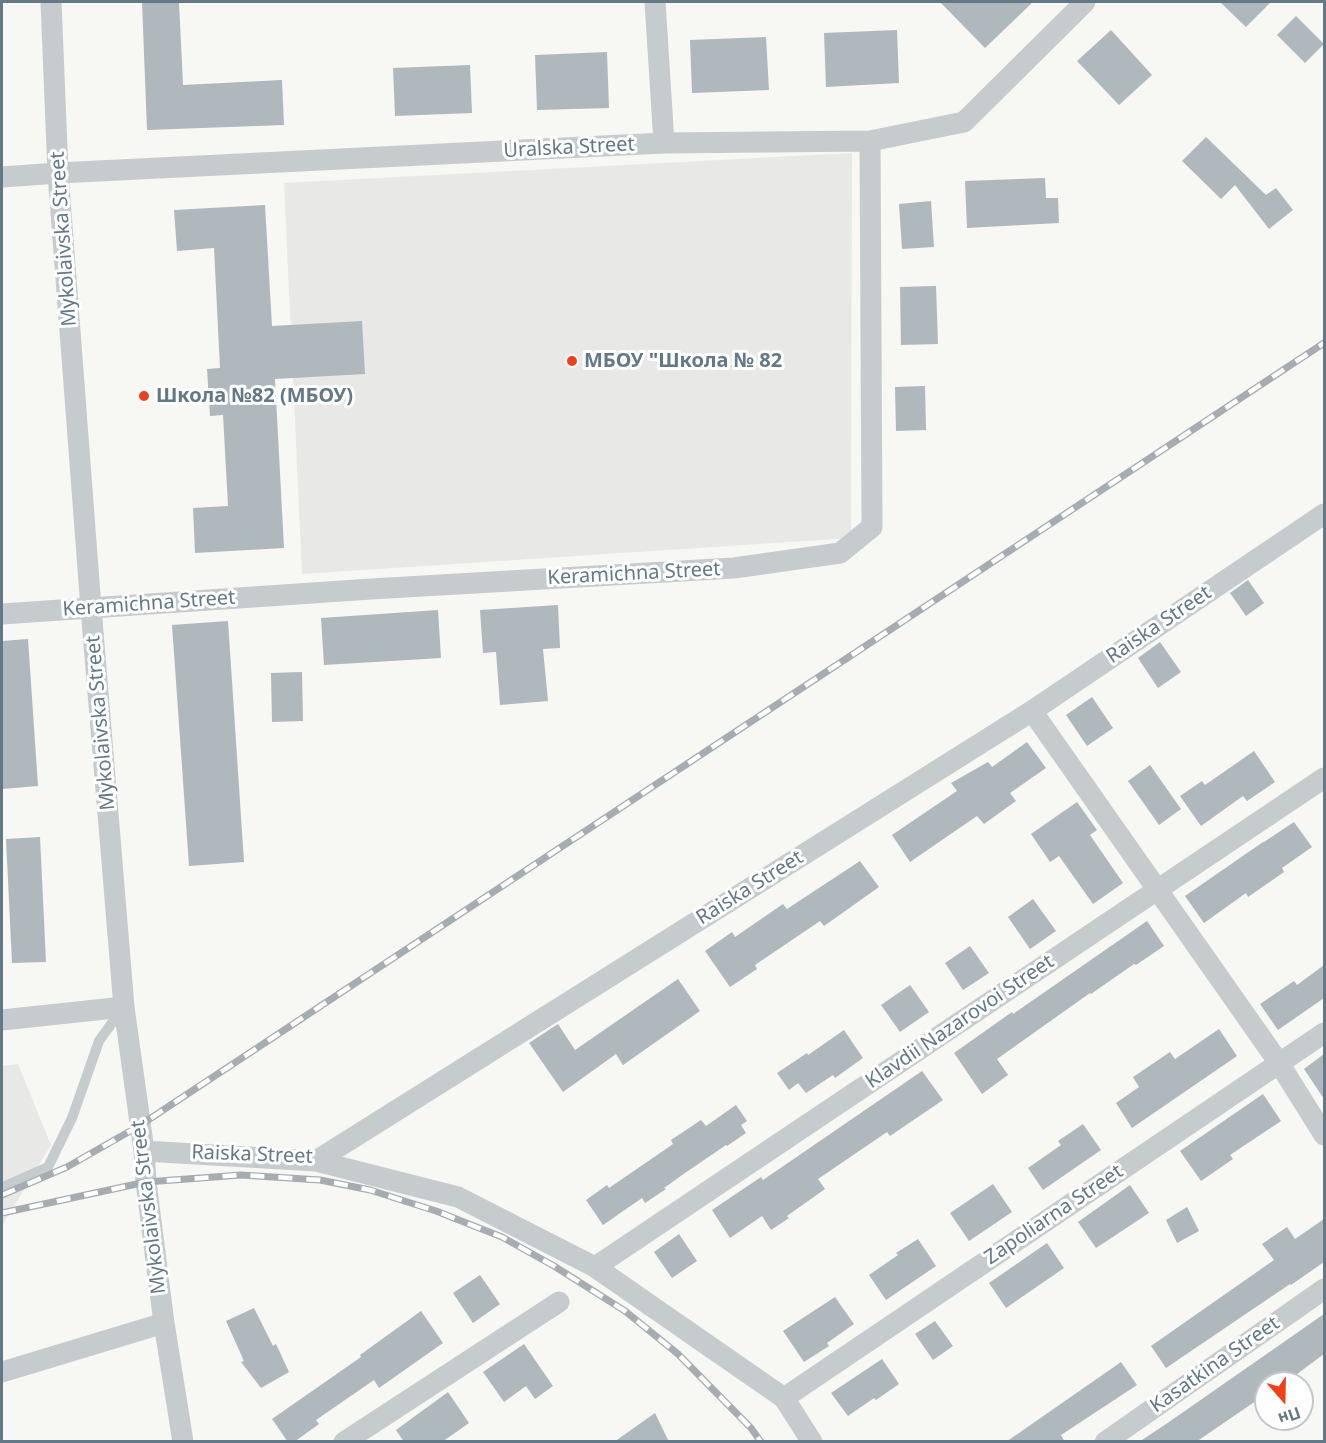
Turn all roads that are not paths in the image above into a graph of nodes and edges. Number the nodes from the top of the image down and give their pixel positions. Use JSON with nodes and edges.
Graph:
{"nodes":[{"id":1,"x":51,"y":2,"type":"edge"},
{"id":2,"x":656,"y":2,"type":"edge"},
{"id":3,"x":1085,"y":2,"type":"edge"},
{"id":4,"x":870,"y":141,"type":"junction"},
{"id":5,"x":664,"y":143,"type":"junction"},
{"id":6,"x":58,"y":173,"type":"junction"},
{"id":7,"x":2,"y":177,"type":"edge"},
{"id":8,"x":1324,"y":514,"type":"edge"},
{"id":9,"x":91,"y":608,"type":"junction"},
{"id":10,"x":2,"y":614,"type":"edge"},
{"id":11,"x":1032,"y":711,"type":"junction"},
{"id":12,"x":1324,"y":778,"type":"edge"},
{"id":13,"x":1158,"y":889,"type":"junction"},
{"id":14,"x":124,"y":1007,"type":"junction"},
{"id":15,"x":2,"y":1020,"type":"edge"},
{"id":16,"x":1324,"y":1033,"type":"edge"},
{"id":17,"x":1279,"y":1063,"type":"junction"},
{"id":18,"x":1324,"y":1135,"type":"edge"},
{"id":19,"x":144,"y":1151,"type":"junction"},
{"id":20,"x":316,"y":1161,"type":"junction"},
{"id":21,"x":5,"y":1186,"type":"dead end"},
{"id":22,"x":595,"y":1267,"type":"junction"},
{"id":23,"x":1324,"y":1289,"type":"edge"},
{"id":24,"x":559,"y":1302,"type":"dead end"},
{"id":25,"x":164,"y":1323,"type":"junction"},
{"id":26,"x":2,"y":1372,"type":"edge"},
{"id":27,"x":784,"y":1398,"type":"junction"},
{"id":28,"x":183,"y":1442,"type":"edge"},
{"id":29,"x":344,"y":1442,"type":"edge"},
{"id":30,"x":812,"y":1442,"type":"edge"},
{"id":31,"x":1105,"y":1442,"type":"edge"}],
"edges":[{"from":1,"to":6,"type":"street","name":"Mykolaivska Street"},
{"from":2,"to":5,"type":"street"},
{"from":3,"to":4,"type":"street","name":"Uralska Street"},
{"from":4,"to":5,"type":"street","name":"Uralska Street"},
{"from":4,"to":9,"type":"street","name":"Keramichna Street"},
{"from":5,"to":6,"type":"street","name":"Uralska Street"},
{"from":6,"to":7,"type":"street","name":"Uralska Street"},
{"from":6,"to":9,"type":"street","name":"Mykolaivska Street"},
{"from":8,"to":11,"type":"street","name":"Raiska Street"},
{"from":9,"to":10,"type":"street","name":"Keramichna Street"},
{"from":9,"to":14,"type":"street","name":"Mykolaivska Street"},
{"from":11,"to":13,"type":"street"},
{"from":11,"to":20,"type":"street","name":"Raiska Street"},
{"from":12,"to":13,"type":"street","name":"Klavdii Nazarovoi Street"},
{"from":13,"to":17,"type":"street"},
{"from":13,"to":22,"type":"street","name":"Klavdii Nazarovoi Street"},
{"from":14,"to":15,"type":"street"},
{"from":14,"to":19,"type":"street","name":"Mykolaivska Street"},
{"from":14,"to":21,"type":"lane"},
{"from":16,"to":17,"type":"street","name":"Zapoliarna Street"},
{"from":17,"to":18,"type":"street"},
{"from":17,"to":27,"type":"street","name":"Zapoliarna Street"},
{"from":19,"to":20,"type":"street","name":"Raiska Street"},
{"from":19,"to":25,"type":"street","name":"Mykolaivska Street"},
{"from":20,"to":22,"type":"street"},
{"from":22,"to":27,"type":"street"},
{"from":23,"to":31,"type":"street","name":"Kasatkina Street"},
{"from":24,"to":29,"type":"street"},
{"from":25,"to":26,"type":"street"},
{"from":25,"to":28,"type":"street","name":"Mykolaivska Street"},
{"from":27,"to":30,"type":"street"}]}
